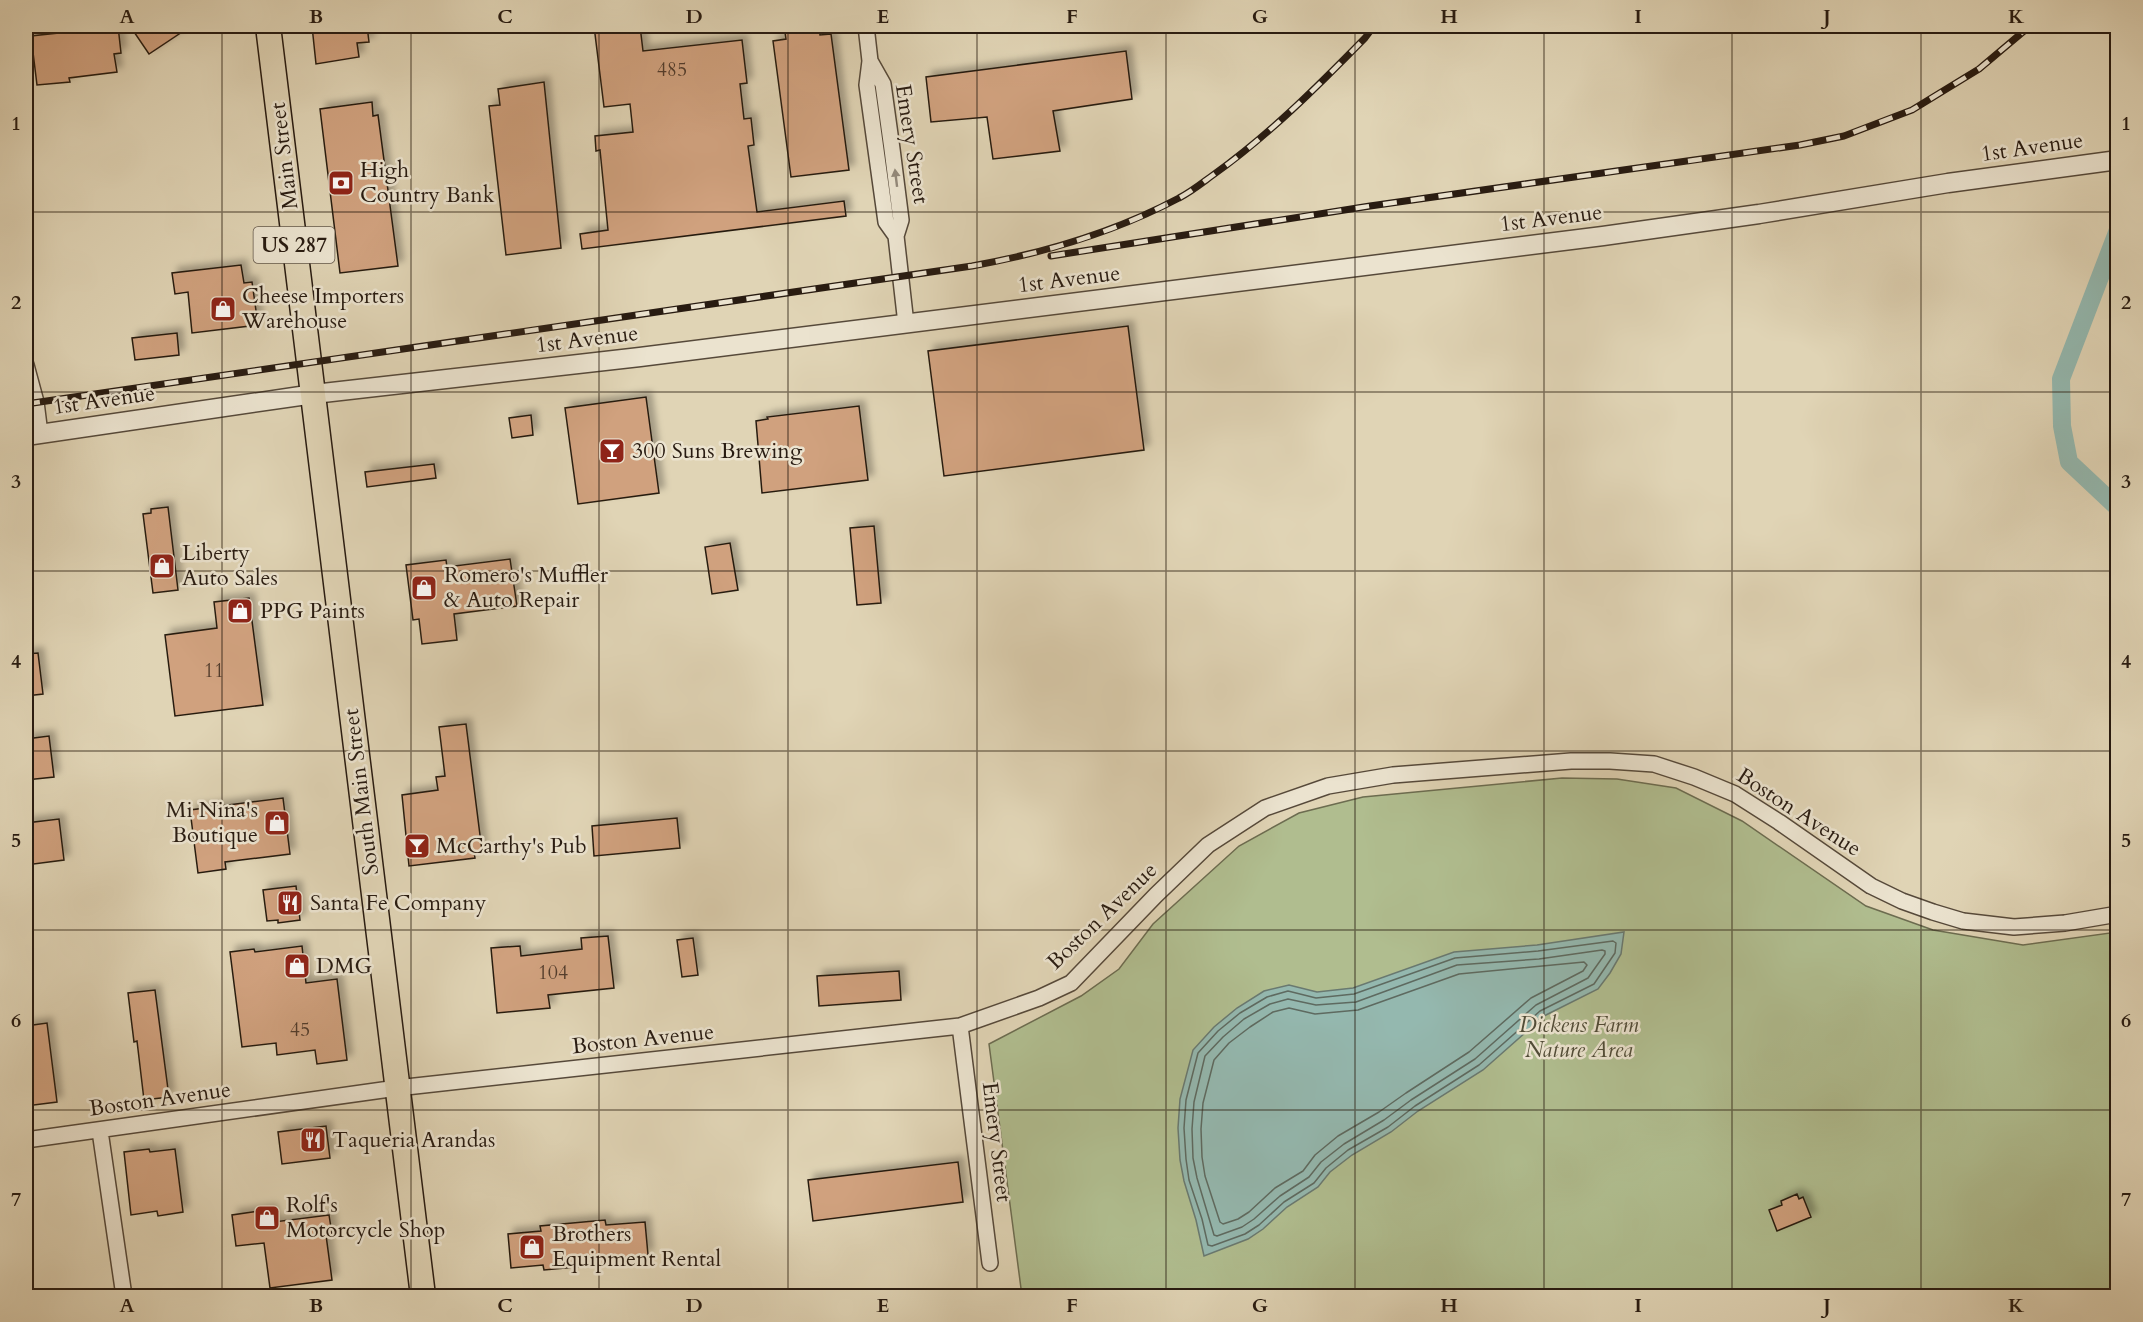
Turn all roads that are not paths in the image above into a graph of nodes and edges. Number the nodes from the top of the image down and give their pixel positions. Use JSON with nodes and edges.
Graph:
{"nodes":[{"id":1,"x":268,"y":26,"type":"edge"},
{"id":2,"x":866,"y":26,"type":"edge"},
{"id":3,"x":2118,"y":160,"type":"edge"},
{"id":4,"x":906,"y":324,"type":"junction"},
{"id":5,"x":26,"y":365,"type":"edge"},
{"id":6,"x":314,"y":394,"type":"junction"},
{"id":7,"x":33,"y":435,"type":"edge"},
{"id":8,"x":2118,"y":914,"type":"edge"},
{"id":9,"x":960,"y":1026,"type":"junction"},
{"id":10,"x":397,"y":1088,"type":"junction"},
{"id":11,"x":100,"y":1131,"type":"junction"},
{"id":12,"x":26,"y":1140,"type":"edge"},
{"id":13,"x":990,"y":1263,"type":"dead end"},
{"id":14,"x":124,"y":1296,"type":"edge"},
{"id":15,"x":423,"y":1296,"type":"edge"}],
"edges":[{"from":1,"to":6,"type":"highway","name":"Main Street","number":"US 287"},
{"from":2,"to":4,"type":"street","name":"Emery Street"},
{"from":3,"to":4,"type":"street","name":"1st Avenue"},
{"from":4,"to":6,"type":"street","name":"1st Avenue"},
{"from":5,"to":7,"type":"street"},
{"from":6,"to":7,"type":"street","name":"1st Avenue"},
{"from":6,"to":10,"type":"highway","name":"South Main Street","number":"US 287"},
{"from":8,"to":9,"type":"street","name":"Boston Avenue"},
{"from":9,"to":10,"type":"street","name":"Boston Avenue"},
{"from":9,"to":13,"type":"street","name":"Emery Street"},
{"from":10,"to":11,"type":"street","name":"Boston Avenue"},
{"from":10,"to":15,"type":"highway","name":"South Main Street","number":"US 287"},
{"from":11,"to":12,"type":"street","name":"Boston Avenue"},
{"from":11,"to":14,"type":"street"}]}
